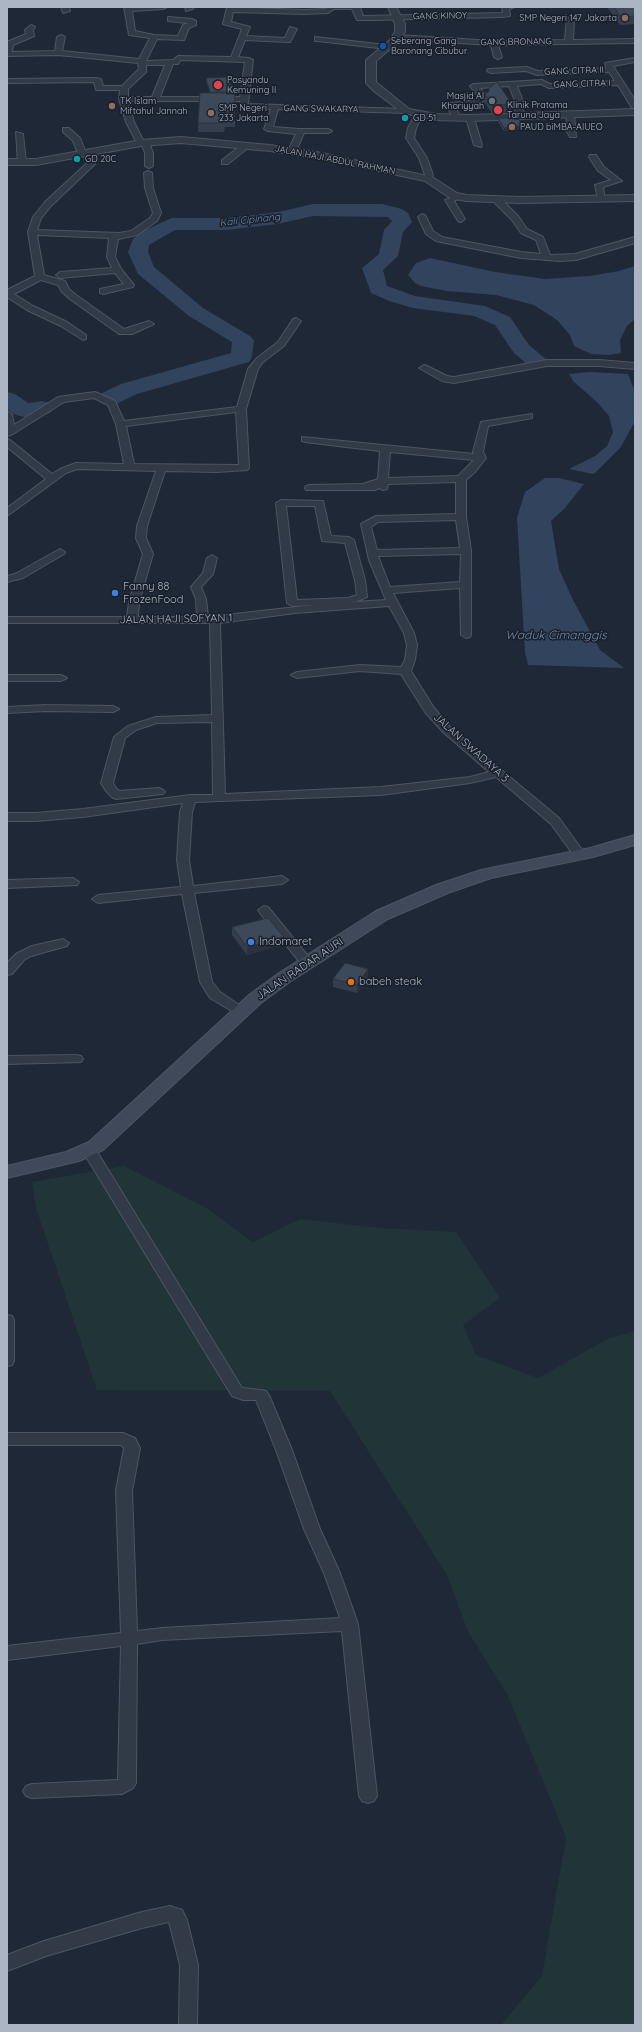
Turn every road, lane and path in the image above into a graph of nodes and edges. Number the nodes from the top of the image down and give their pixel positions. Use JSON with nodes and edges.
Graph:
{"nodes":[{"id":1,"x":163,"y":7,"type":"edge"},
{"id":2,"x":356,"y":7,"type":"edge"},
{"id":3,"x":392,"y":7,"type":"edge"},
{"id":4,"x":511,"y":7,"type":"edge"},
{"id":5,"x":128,"y":8,"type":"edge"},
{"id":6,"x":230,"y":9,"type":"edge"},
{"id":7,"x":505,"y":10,"type":"edge"},
{"id":8,"x":398,"y":17,"type":"junction"},
{"id":9,"x":172,"y":19,"type":"dead end"},
{"id":10,"x":570,"y":19,"type":"dead end"},
{"id":11,"x":31,"y":27,"type":"dead end"},
{"id":12,"x":293,"y":29,"type":"dead end"},
{"id":13,"x":61,"y":37,"type":"dead end"},
{"id":14,"x":154,"y":37,"type":"junction"},
{"id":15,"x":398,"y":37,"type":"junction"},
{"id":16,"x":242,"y":38,"type":"junction"},
{"id":17,"x":318,"y":39,"type":"dead end"},
{"id":18,"x":569,"y":41,"type":"junction"},
{"id":19,"x":635,"y":41,"type":"edge"},
{"id":20,"x":494,"y":43,"type":"junction"},
{"id":21,"x":387,"y":47,"type":"junction"},
{"id":22,"x":58,"y":53,"type":"junction"},
{"id":23,"x":7,"y":54,"type":"edge"},
{"id":24,"x":498,"y":57,"type":"dead end"},
{"id":25,"x":234,"y":59,"type":"junction"},
{"id":26,"x":635,"y":60,"type":"edge"},
{"id":27,"x":143,"y":62,"type":"junction"},
{"id":28,"x":170,"y":62,"type":"junction"},
{"id":29,"x":9,"y":63,"type":"dead end"},
{"id":30,"x":611,"y":70,"type":"junction"},
{"id":31,"x":491,"y":71,"type":"dead end"},
{"id":32,"x":7,"y":81,"type":"edge"},
{"id":33,"x":621,"y":83,"type":"junction"},
{"id":34,"x":512,"y":84,"type":"junction"},
{"id":35,"x":124,"y":88,"type":"junction"},
{"id":36,"x":123,"y":99,"type":"junction"},
{"id":37,"x":155,"y":99,"type":"junction"},
{"id":38,"x":244,"y":99,"type":"junction"},
{"id":39,"x":635,"y":106,"type":"edge"},
{"id":40,"x":275,"y":108,"type":"junction"},
{"id":41,"x":406,"y":111,"type":"junction"},
{"id":42,"x":635,"y":112,"type":"edge"},
{"id":43,"x":419,"y":115,"type":"junction"},
{"id":44,"x":570,"y":115,"type":"junction"},
{"id":45,"x":523,"y":116,"type":"junction"},
{"id":46,"x":456,"y":118,"type":"junction"},
{"id":47,"x":470,"y":118,"type":"junction"},
{"id":48,"x":66,"y":130,"type":"dead end"},
{"id":49,"x":328,"y":131,"type":"dead end"},
{"id":50,"x":301,"y":132,"type":"junction"},
{"id":51,"x":19,"y":134,"type":"dead end"},
{"id":52,"x":573,"y":135,"type":"dead end"},
{"id":53,"x":143,"y":143,"type":"junction"},
{"id":54,"x":478,"y":145,"type":"dead end"},
{"id":55,"x":246,"y":146,"type":"junction"},
{"id":56,"x":93,"y":151,"type":"junction"},
{"id":57,"x":292,"y":151,"type":"junction"},
{"id":58,"x":82,"y":153,"type":"junction"},
{"id":59,"x":593,"y":157,"type":"dead end"},
{"id":60,"x":7,"y":162,"type":"edge"},
{"id":61,"x":225,"y":162,"type":"dead end"},
{"id":62,"x":22,"y":163,"type":"junction"},
{"id":63,"x":428,"y":179,"type":"junction"},
{"id":64,"x":458,"y":197,"type":"junction"},
{"id":65,"x":635,"y":198,"type":"edge"},
{"id":66,"x":496,"y":199,"type":"junction"},
{"id":67,"x":602,"y":199,"type":"junction"},
{"id":68,"x":422,"y":217,"type":"dead end"},
{"id":69,"x":461,"y":219,"type":"dead end"},
{"id":70,"x":32,"y":232,"type":"junction"},
{"id":71,"x":114,"y":236,"type":"junction"},
{"id":72,"x":635,"y":240,"type":"edge"},
{"id":73,"x":546,"y":257,"type":"junction"},
{"id":74,"x":117,"y":270,"type":"junction"},
{"id":75,"x":60,"y":275,"type":"dead end"},
{"id":76,"x":40,"y":277,"type":"junction"},
{"id":77,"x":103,"y":291,"type":"dead end"},
{"id":78,"x":7,"y":294,"type":"edge"},
{"id":79,"x":296,"y":320,"type":"dead end"},
{"id":80,"x":149,"y":324,"type":"dead end"},
{"id":81,"x":84,"y":337,"type":"dead end"},
{"id":82,"x":635,"y":366,"type":"edge"},
{"id":83,"x":424,"y":368,"type":"dead end"},
{"id":84,"x":241,"y":409,"type":"junction"},
{"id":85,"x":7,"y":414,"type":"edge"},
{"id":86,"x":529,"y":416,"type":"dead end"},
{"id":87,"x":121,"y":424,"type":"junction"},
{"id":88,"x":8,"y":432,"type":"edge"},
{"id":89,"x":305,"y":439,"type":"dead end"},
{"id":90,"x":7,"y":442,"type":"edge"},
{"id":91,"x":385,"y":449,"type":"junction"},
{"id":92,"x":481,"y":458,"type":"junction"},
{"id":93,"x":130,"y":467,"type":"junction"},
{"id":94,"x":161,"y":469,"type":"junction"},
{"id":95,"x":51,"y":480,"type":"junction"},
{"id":96,"x":461,"y":482,"type":"junction"},
{"id":97,"x":383,"y":484,"type":"junction"},
{"id":98,"x":310,"y":488,"type":"dead end"},
{"id":99,"x":7,"y":513,"type":"edge"},
{"id":100,"x":461,"y":517,"type":"junction"},
{"id":101,"x":466,"y":551,"type":"junction"},
{"id":102,"x":60,"y":552,"type":"dead end"},
{"id":103,"x":372,"y":553,"type":"junction"},
{"id":104,"x":212,"y":558,"type":"dead end"},
{"id":105,"x":7,"y":579,"type":"edge"},
{"id":106,"x":465,"y":584,"type":"junction"},
{"id":107,"x":388,"y":590,"type":"junction"},
{"id":108,"x":392,"y":603,"type":"junction"},
{"id":109,"x":294,"y":607,"type":"junction"},
{"id":110,"x":7,"y":620,"type":"edge"},
{"id":111,"x":132,"y":620,"type":"junction"},
{"id":112,"x":209,"y":620,"type":"junction"},
{"id":113,"x":466,"y":635,"type":"dead end"},
{"id":114,"x":405,"y":671,"type":"junction"},
{"id":115,"x":297,"y":675,"type":"dead end"},
{"id":116,"x":7,"y":678,"type":"edge"},
{"id":117,"x":61,"y":678,"type":"dead end"},
{"id":118,"x":113,"y":709,"type":"dead end"},
{"id":119,"x":7,"y":710,"type":"edge"},
{"id":120,"x":216,"y":718,"type":"junction"},
{"id":121,"x":498,"y":773,"type":"junction"},
{"id":122,"x":159,"y":792,"type":"dead end"},
{"id":123,"x":219,"y":797,"type":"junction"},
{"id":124,"x":190,"y":799,"type":"junction"},
{"id":125,"x":7,"y":817,"type":"edge"},
{"id":126,"x":635,"y":840,"type":"edge"},
{"id":127,"x":579,"y":854,"type":"junction"},
{"id":128,"x":282,"y":880,"type":"dead end"},
{"id":129,"x":73,"y":882,"type":"dead end"},
{"id":130,"x":7,"y":884,"type":"edge"},
{"id":131,"x":187,"y":890,"type":"junction"},
{"id":132,"x":98,"y":899,"type":"dead end"},
{"id":133,"x":264,"y":910,"type":"dead end"},
{"id":134,"x":63,"y":943,"type":"dead end"},
{"id":135,"x":307,"y":963,"type":"junction"},
{"id":136,"x":7,"y":971,"type":"edge"},
{"id":137,"x":240,"y":1012,"type":"junction"},
{"id":138,"x":76,"y":1059,"type":"dead end"},
{"id":139,"x":7,"y":1060,"type":"edge"},
{"id":140,"x":89,"y":1150,"type":"junction"},
{"id":141,"x":7,"y":1172,"type":"edge"},
{"id":142,"x":7,"y":1320,"type":"edge"},
{"id":143,"x":7,"y":1361,"type":"edge"},
{"id":144,"x":7,"y":1439,"type":"edge"},
{"id":145,"x":350,"y":1624,"type":"junction"},
{"id":146,"x":129,"y":1638,"type":"junction"},
{"id":147,"x":7,"y":1653,"type":"edge"},
{"id":148,"x":32,"y":1791,"type":"dead end"},
{"id":149,"x":368,"y":1796,"type":"dead end"},
{"id":150,"x":7,"y":1963,"type":"edge"},
{"id":151,"x":188,"y":2025,"type":"edge"}],
"edges":[{"from":1,"to":5,"type":"street"},
{"from":2,"to":6,"type":"street"},
{"from":2,"to":8,"type":"street","name":"GANG KINOY"},
{"from":3,"to":8,"type":"street"},
{"from":4,"to":7,"type":"street","name":"GANG KINOY"},
{"from":5,"to":14,"type":"street"},
{"from":6,"to":16,"type":"street"},
{"from":7,"to":8,"type":"street","name":"GANG KINOY"},
{"from":8,"to":15,"type":"street"},
{"from":9,"to":14,"type":"street"},
{"from":10,"to":18,"type":"street"},
{"from":11,"to":22,"type":"street"},
{"from":12,"to":16,"type":"street"},
{"from":13,"to":22,"type":"street"},
{"from":14,"to":27,"type":"street"},
{"from":15,"to":20,"type":"street","name":"GANG BRONANG"},
{"from":15,"to":21,"type":"street"},
{"from":16,"to":25,"type":"street"},
{"from":17,"to":21,"type":"street"},
{"from":18,"to":19,"type":"street","name":"GANG BRONANG"},
{"from":18,"to":20,"type":"street","name":"GANG BRONANG"},
{"from":20,"to":24,"type":"street"},
{"from":21,"to":41,"type":"street"},
{"from":22,"to":27,"type":"street"},
{"from":23,"to":29,"type":"street"},
{"from":25,"to":28,"type":"street"},
{"from":25,"to":38,"type":"street"},
{"from":26,"to":30,"type":"street"},
{"from":27,"to":28,"type":"street"},
{"from":27,"to":35,"type":"street"},
{"from":28,"to":37,"type":"street"},
{"from":30,"to":31,"type":"street","name":"GANG CITRA II"},
{"from":30,"to":33,"type":"street"},
{"from":32,"to":35,"type":"street"},
{"from":33,"to":34,"type":"street","name":"GANG CITRA I"},
{"from":33,"to":39,"type":"street"},
{"from":34,"to":45,"type":"street"},
{"from":34,"to":46,"type":"street","name":"GANG CITRA I"},
{"from":35,"to":36,"type":"street"},
{"from":36,"to":37,"type":"street","name":"GANG SWAKARYA"},
{"from":36,"to":53,"type":"street"},
{"from":37,"to":38,"type":"street","name":"GANG SWAKARYA"},
{"from":38,"to":40,"type":"street","name":"GANG SWAKARYA"},
{"from":40,"to":41,"type":"street","name":"GANG SWAKARYA"},
{"from":40,"to":50,"type":"street"},
{"from":41,"to":43,"type":"street"},
{"from":42,"to":44,"type":"street"},
{"from":43,"to":46,"type":"street"},
{"from":43,"to":63,"type":"street"},
{"from":44,"to":45,"type":"street"},
{"from":44,"to":52,"type":"street"},
{"from":45,"to":47,"type":"street"},
{"from":46,"to":47,"type":"street"},
{"from":47,"to":54,"type":"street"},
{"from":48,"to":58,"type":"street"},
{"from":49,"to":50,"type":"street"},
{"from":50,"to":57,"type":"street"},
{"from":51,"to":62,"type":"street"},
{"from":53,"to":55,"type":"street","name":"JALAN HAJI ABDUL RAHMAN"},
{"from":53,"to":56,"type":"street","name":"JALAN HAJI ABDUL RAHMAN"},
{"from":53,"to":71,"type":"street"},
{"from":55,"to":57,"type":"street","name":"JALAN HAJI ABDUL RAHMAN"},
{"from":55,"to":61,"type":"street"},
{"from":56,"to":58,"type":"street","name":"JALAN HAJI ABDUL RAHMAN"},
{"from":56,"to":70,"type":"street"},
{"from":57,"to":63,"type":"street","name":"JALAN HAJI ABDUL RAHMAN"},
{"from":58,"to":62,"type":"street","name":"JALAN HAJI ABDUL RAHMAN"},
{"from":59,"to":67,"type":"street"},
{"from":60,"to":62,"type":"street","name":"JALAN HAJI ABDUL RAHMAN"},
{"from":63,"to":64,"type":"street","name":"JALAN HAJI ABDUL RAHMAN"},
{"from":64,"to":66,"type":"street","name":"JALAN HAJI ABDUL RAHMAN"},
{"from":64,"to":69,"type":"street"},
{"from":65,"to":67,"type":"street","name":"JALAN HAJI ABDUL RAHMAN"},
{"from":66,"to":67,"type":"street","name":"JALAN HAJI ABDUL RAHMAN"},
{"from":66,"to":73,"type":"street"},
{"from":68,"to":73,"type":"street"},
{"from":70,"to":71,"type":"street"},
{"from":70,"to":76,"type":"street"},
{"from":71,"to":74,"type":"street"},
{"from":72,"to":73,"type":"street"},
{"from":74,"to":75,"type":"street"},
{"from":74,"to":77,"type":"street"},
{"from":76,"to":78,"type":"street"},
{"from":76,"to":80,"type":"street"},
{"from":78,"to":81,"type":"street"},
{"from":79,"to":84,"type":"street"},
{"from":82,"to":83,"type":"street"},
{"from":84,"to":87,"type":"street"},
{"from":84,"to":94,"type":"street"},
{"from":85,"to":88,"type":"street"},
{"from":86,"to":92,"type":"street"},
{"from":87,"to":88,"type":"street"},
{"from":87,"to":93,"type":"street"},
{"from":89,"to":91,"type":"street"},
{"from":90,"to":95,"type":"street"},
{"from":91,"to":92,"type":"street"},
{"from":91,"to":97,"type":"street"},
{"from":92,"to":96,"type":"street"},
{"from":93,"to":94,"type":"street"},
{"from":93,"to":95,"type":"street"},
{"from":94,"to":111,"type":"street"},
{"from":95,"to":99,"type":"street"},
{"from":96,"to":97,"type":"street"},
{"from":96,"to":100,"type":"street"},
{"from":97,"to":98,"type":"street"},
{"from":100,"to":101,"type":"street"},
{"from":100,"to":103,"type":"street"},
{"from":101,"to":103,"type":"street"},
{"from":101,"to":106,"type":"street"},
{"from":102,"to":105,"type":"street"},
{"from":103,"to":107,"type":"street"},
{"from":104,"to":112,"type":"street"},
{"from":106,"to":107,"type":"street"},
{"from":106,"to":113,"type":"street"},
{"from":107,"to":108,"type":"street"},
{"from":108,"to":109,"type":"street","name":"JALAN HAJI SOFYAN 1"},
{"from":108,"to":114,"type":"street"},
{"from":109,"to":109,"type":"street"},
{"from":109,"to":112,"type":"street","name":"JALAN HAJI SOFYAN 1"},
{"from":110,"to":111,"type":"street","name":"JALAN HAJI SOFYAN 1"},
{"from":111,"to":112,"type":"street","name":"JALAN HAJI SOFYAN 1"},
{"from":112,"to":120,"type":"street"},
{"from":114,"to":115,"type":"street"},
{"from":114,"to":121,"type":"street","name":"JALAN SWADAYA 3"},
{"from":116,"to":117,"type":"street"},
{"from":118,"to":119,"type":"street"},
{"from":120,"to":122,"type":"street"},
{"from":120,"to":123,"type":"street"},
{"from":121,"to":123,"type":"street"},
{"from":121,"to":127,"type":"street","name":"JALAN SWADAYA 3"},
{"from":123,"to":124,"type":"street"},
{"from":124,"to":125,"type":"street"},
{"from":124,"to":131,"type":"street"},
{"from":126,"to":127,"type":"main road","name":"JALAN RADAR AURI"},
{"from":127,"to":135,"type":"main road","name":"JALAN RADAR AURI"},
{"from":128,"to":131,"type":"street"},
{"from":129,"to":130,"type":"street"},
{"from":131,"to":132,"type":"street"},
{"from":131,"to":137,"type":"street"},
{"from":133,"to":135,"type":"street"},
{"from":134,"to":136,"type":"street"},
{"from":135,"to":137,"type":"main road","name":"JALAN RADAR AURI"},
{"from":137,"to":140,"type":"main road","name":"JALAN RADAR AURI"},
{"from":138,"to":139,"type":"street"},
{"from":140,"to":141,"type":"main road","name":"JALAN RADAR AURI"},
{"from":140,"to":145,"type":"street"},
{"from":142,"to":143,"type":"street"},
{"from":144,"to":146,"type":"street"},
{"from":145,"to":146,"type":"street"},
{"from":145,"to":149,"type":"street"},
{"from":146,"to":147,"type":"street"},
{"from":146,"to":148,"type":"street"},
{"from":150,"to":151,"type":"street"}]}
